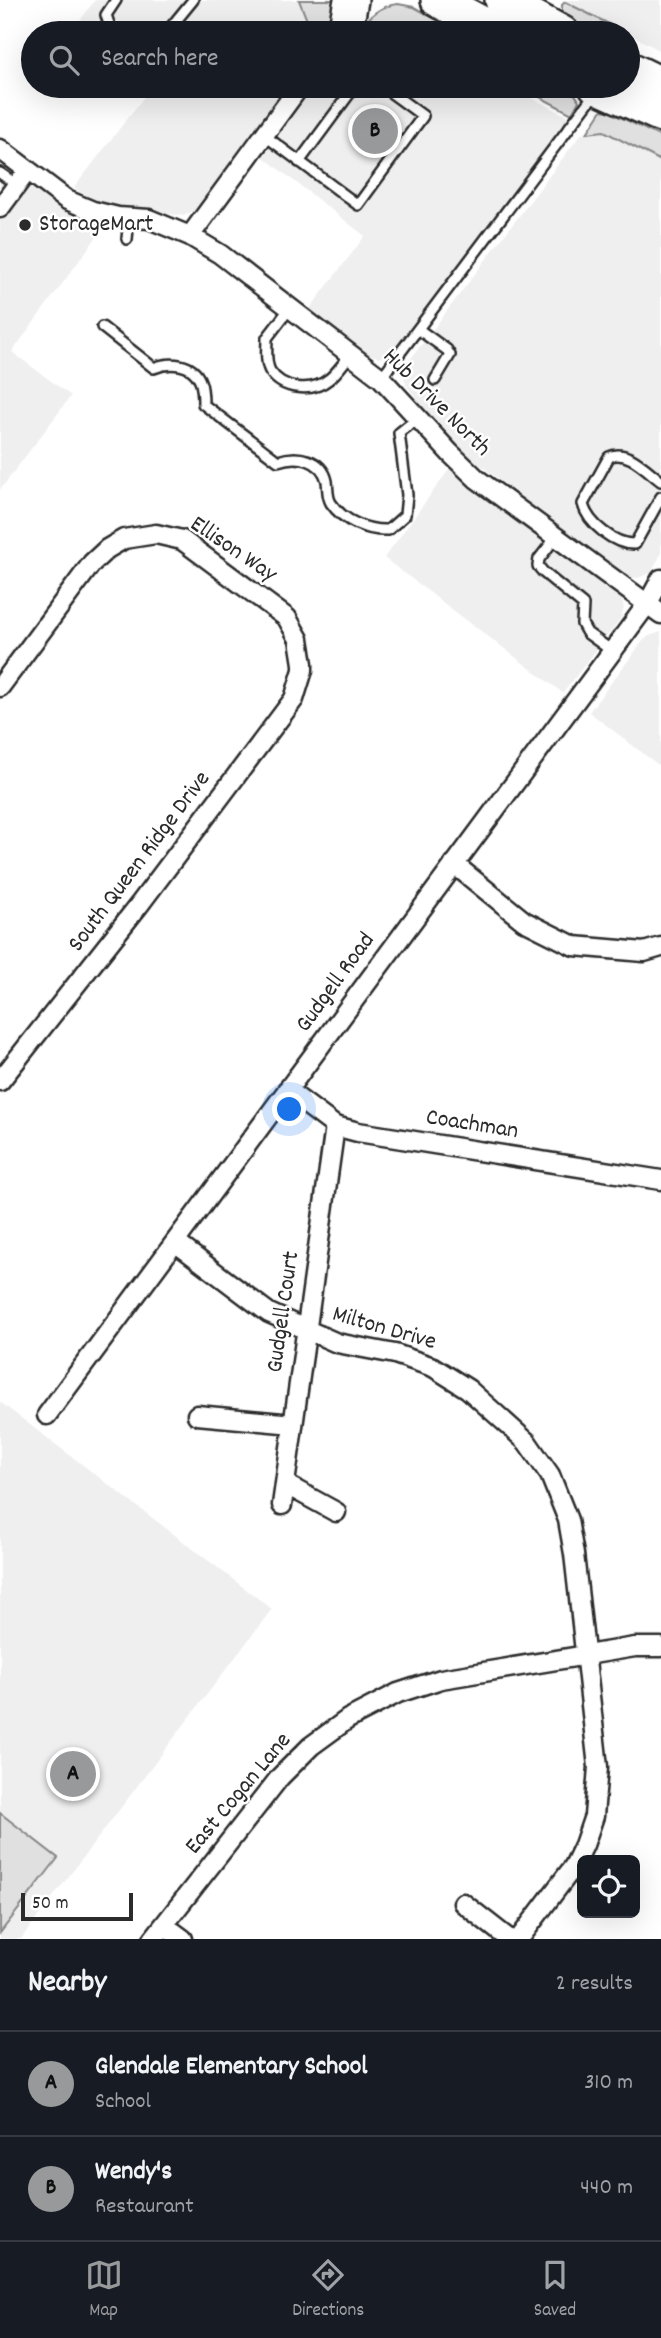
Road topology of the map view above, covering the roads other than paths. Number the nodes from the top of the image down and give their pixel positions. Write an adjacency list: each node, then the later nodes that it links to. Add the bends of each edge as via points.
1 (116, 0): 5 (lane, via 106,15)
2 (192, 0): 6 (lane)
3 (438, 0): 4 (highway)
4 (505, 9): 7 (highway)
5 (108, 21)
6 (175, 21)
7 (534, 21)
8 (291, 98): 14 (street)
9 (343, 98): 16 (lane)
10 (398, 98): 16 (lane, via 423,116 358,205)
11 (590, 98): 26 (lane)
12 (622, 98): 13 (highway)
13 (661, 116)
14 (264, 135): 16 (lane); 22 (street)
15 (0, 149): 17 (street, Hub Drive North)
16 (299, 162)
17 (28, 170): 19 (street); 21 (street, Hub Drive North, via 67,200)
18 (0, 173): 19 (lane)
19 (17, 185): 20 (street)
20 (0, 208)
21 (129, 218): 22 (street, Hub Drive North, via 149,219); 23 (lane)
22 (190, 236): 24 (street, Hub Drive North)
23 (128, 239)
24 (290, 307): 27 (street, Hub Drive North); 27 (lane, via 267,338 271,372 287,386 317,386 329,380)
25 (102, 327): 30 (lane, via 155,368 170,364 192,370 200,379 203,404 278,461 315,463 327,480 331,503 368,530 388,530 405,515 399,433)
26 (418, 329): 28 (lane); 29 (lane, via 450,355)
27 (351, 354): 28 (street, Hub Drive North)
28 (381, 378): 30 (street, Hub Drive North)
29 (435, 380)
30 (418, 418): 33 (street, Hub Drive North, via 477,479)
31 (661, 481): 32 (lane, via 626,455 616,454 609,457 583,504 595,524 626,545 635,544)
32 (661, 497)
33 (556, 537): 35 (street, Hub Drive North); 36 (lane, via 538,566 583,605 582,624 587,633)
34 (661, 579): 35 (street, Gudgell Road)
35 (654, 609): 36 (street, Gudgell Road)
36 (612, 652): 39 (street, Gudgell Road)
37 (303, 664): 38 (street, Ellison Way, via 299,639 287,618 182,540 156,534 124,539 99,556); 41 (street, South Queen Ridge Drive, via 294,699)
38 (0, 687)
39 (454, 864): 40 (street, via 524,921 574,946 644,952); 42 (street, Gudgell Road)
40 (661, 947)
41 (0, 1081)
42 (287, 1090): 43 (street, Coachman); 45 (street, Gudgell Road)
43 (335, 1126): 44 (street, Coachman); 46 (street, Gudgell Court)
44 (661, 1180)
45 (175, 1242): 46 (street, Milton Drive, via 269,1313); 47 (street, Gudgell Road)
46 (306, 1331): 49 (street, Gudgell Court); 54 (street, Milton Drive, via 433,1367 468,1389 527,1442 550,1475 568,1520)
47 (47, 1415)
48 (197, 1415): 49 (street)
49 (293, 1424): 50 (street, Gudgell Court)
50 (285, 1484): 51 (street, Gudgell Court); 52 (street)
51 (282, 1505)
52 (335, 1512)
53 (661, 1647): 54 (street, East Cogan Lane)
54 (585, 1654): 56 (street, East Cogan Lane, via 441,1679 398,1693 348,1719 279,1777); 59 (street, Milton Drive, via 598,1767 594,1816 573,1866)
55 (463, 1903): 58 (street)
56 (159, 1932): 57 (street)
57 (183, 1939)
58 (509, 1939)
59 (519, 1939)

